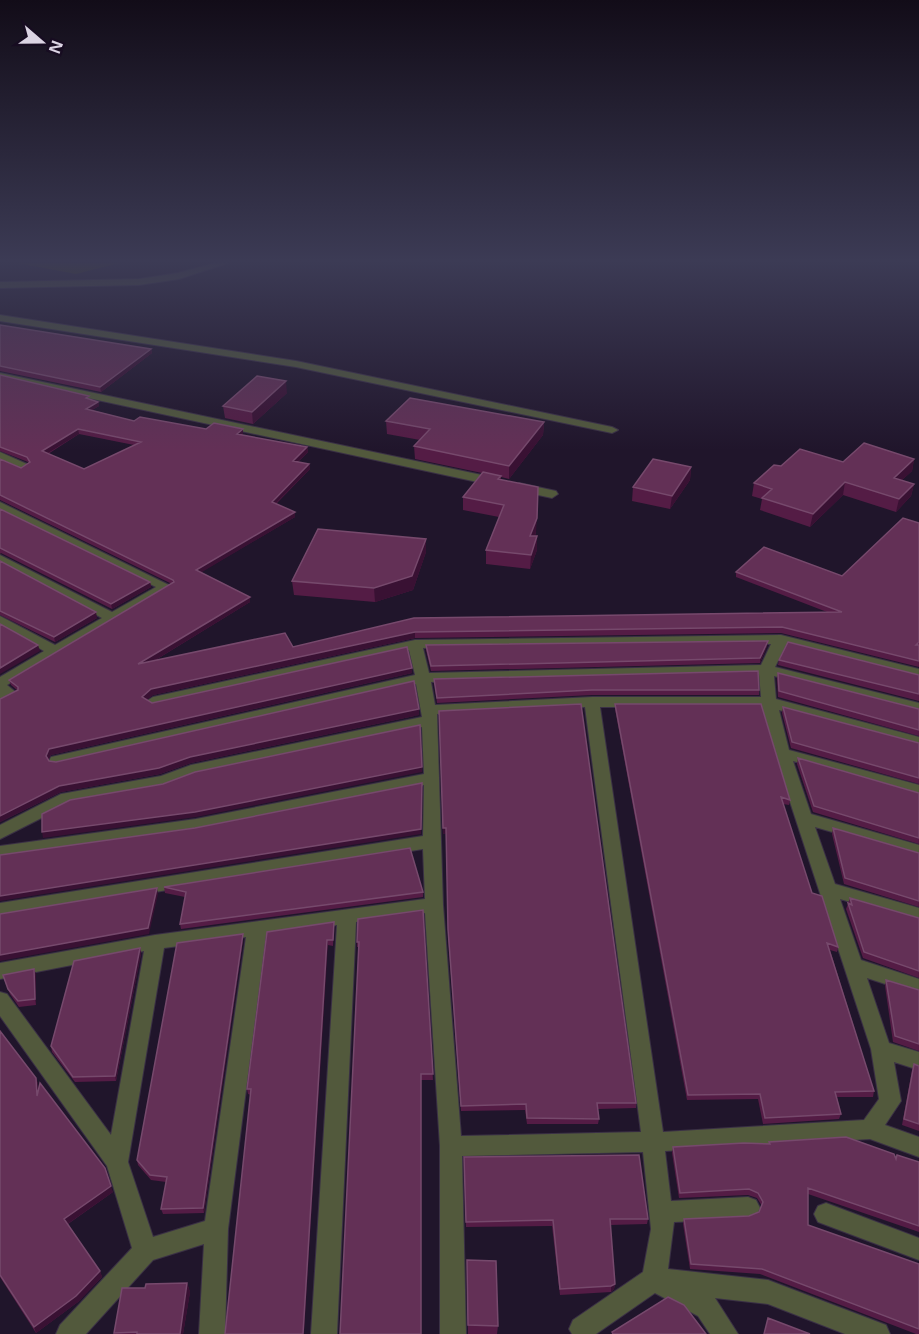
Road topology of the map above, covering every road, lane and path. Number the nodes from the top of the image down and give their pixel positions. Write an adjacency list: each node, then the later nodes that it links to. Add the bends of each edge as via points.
1 (47, 325): 3 (lane, via 296,364)
2 (0, 376): 6 (lane)
3 (612, 430)
4 (0, 456): 5 (lane)
5 (22, 467)
6 (552, 494)
7 (0, 506): 9 (lane, via 166,587)
8 (0, 559): 9 (lane)
9 (113, 618): 13 (lane)
10 (0, 620): 13 (lane)
11 (781, 639): 12 (lane); 14 (lane); 15 (lane)
12 (415, 644): 16 (lane); 20 (lane)
13 (55, 651): 17 (lane)
14 (766, 669): 16 (lane); 22 (lane); 23 (lane)
15 (919, 674)
16 (423, 678): 24 (lane); 27 (lane)
17 (0, 683)
18 (0, 688): 19 (lane, via 10,694)
19 (0, 699)
20 (153, 702)
21 (592, 702): 22 (lane); 24 (lane); 49 (lane)
22 (769, 702): 25 (lane); 26 (lane)
23 (919, 708)
24 (429, 715): 28 (lane); 31 (lane, via 191,770 164,781 67,798)
25 (919, 742)
26 (782, 753): 29 (lane); 30 (lane)
27 (57, 761)
28 (432, 778): 32 (lane); 34 (lane, via 196,825)
29 (919, 791)
30 (805, 818): 33 (lane); 35 (lane)
31 (0, 833)
32 (432, 842): 36 (lane); 37 (lane)
33 (919, 851)
34 (0, 852)
35 (827, 888): 38 (lane); 42 (lane)
36 (434, 904): 39 (lane); 50 (lane)
37 (0, 910)
38 (919, 915)
39 (347, 916): 40 (lane); 63 (lane)
40 (257, 929): 41 (lane); 56 (lane)
41 (155, 942): 43 (lane); 52 (lane)
42 (852, 965): 44 (lane); 46 (lane)
43 (0, 972)
44 (919, 987)
45 (0, 1000): 52 (lane)
46 (881, 1049): 47 (lane); 48 (lane, via 890,1101)
47 (919, 1061)
48 (870, 1129): 49 (lane); 51 (lane)
49 (653, 1142): 50 (lane); 54 (lane)
50 (451, 1146): 64 (lane)
51 (919, 1147)
52 (117, 1162): 58 (lane)
53 (748, 1208): 54 (lane)
54 (661, 1212): 59 (lane, via 663,1229)
55 (826, 1214): 57 (lane)
56 (216, 1228): 58 (lane); 62 (lane)
57 (919, 1249)
58 (145, 1251): 61 (lane)
59 (654, 1279): 60 (lane); 65 (lane, via 707,1307); 66 (lane, via 768,1292)
60 (578, 1332)
61 (69, 1334)
62 (212, 1334)
63 (324, 1334)
64 (453, 1334)
65 (725, 1334)
66 (877, 1334)

